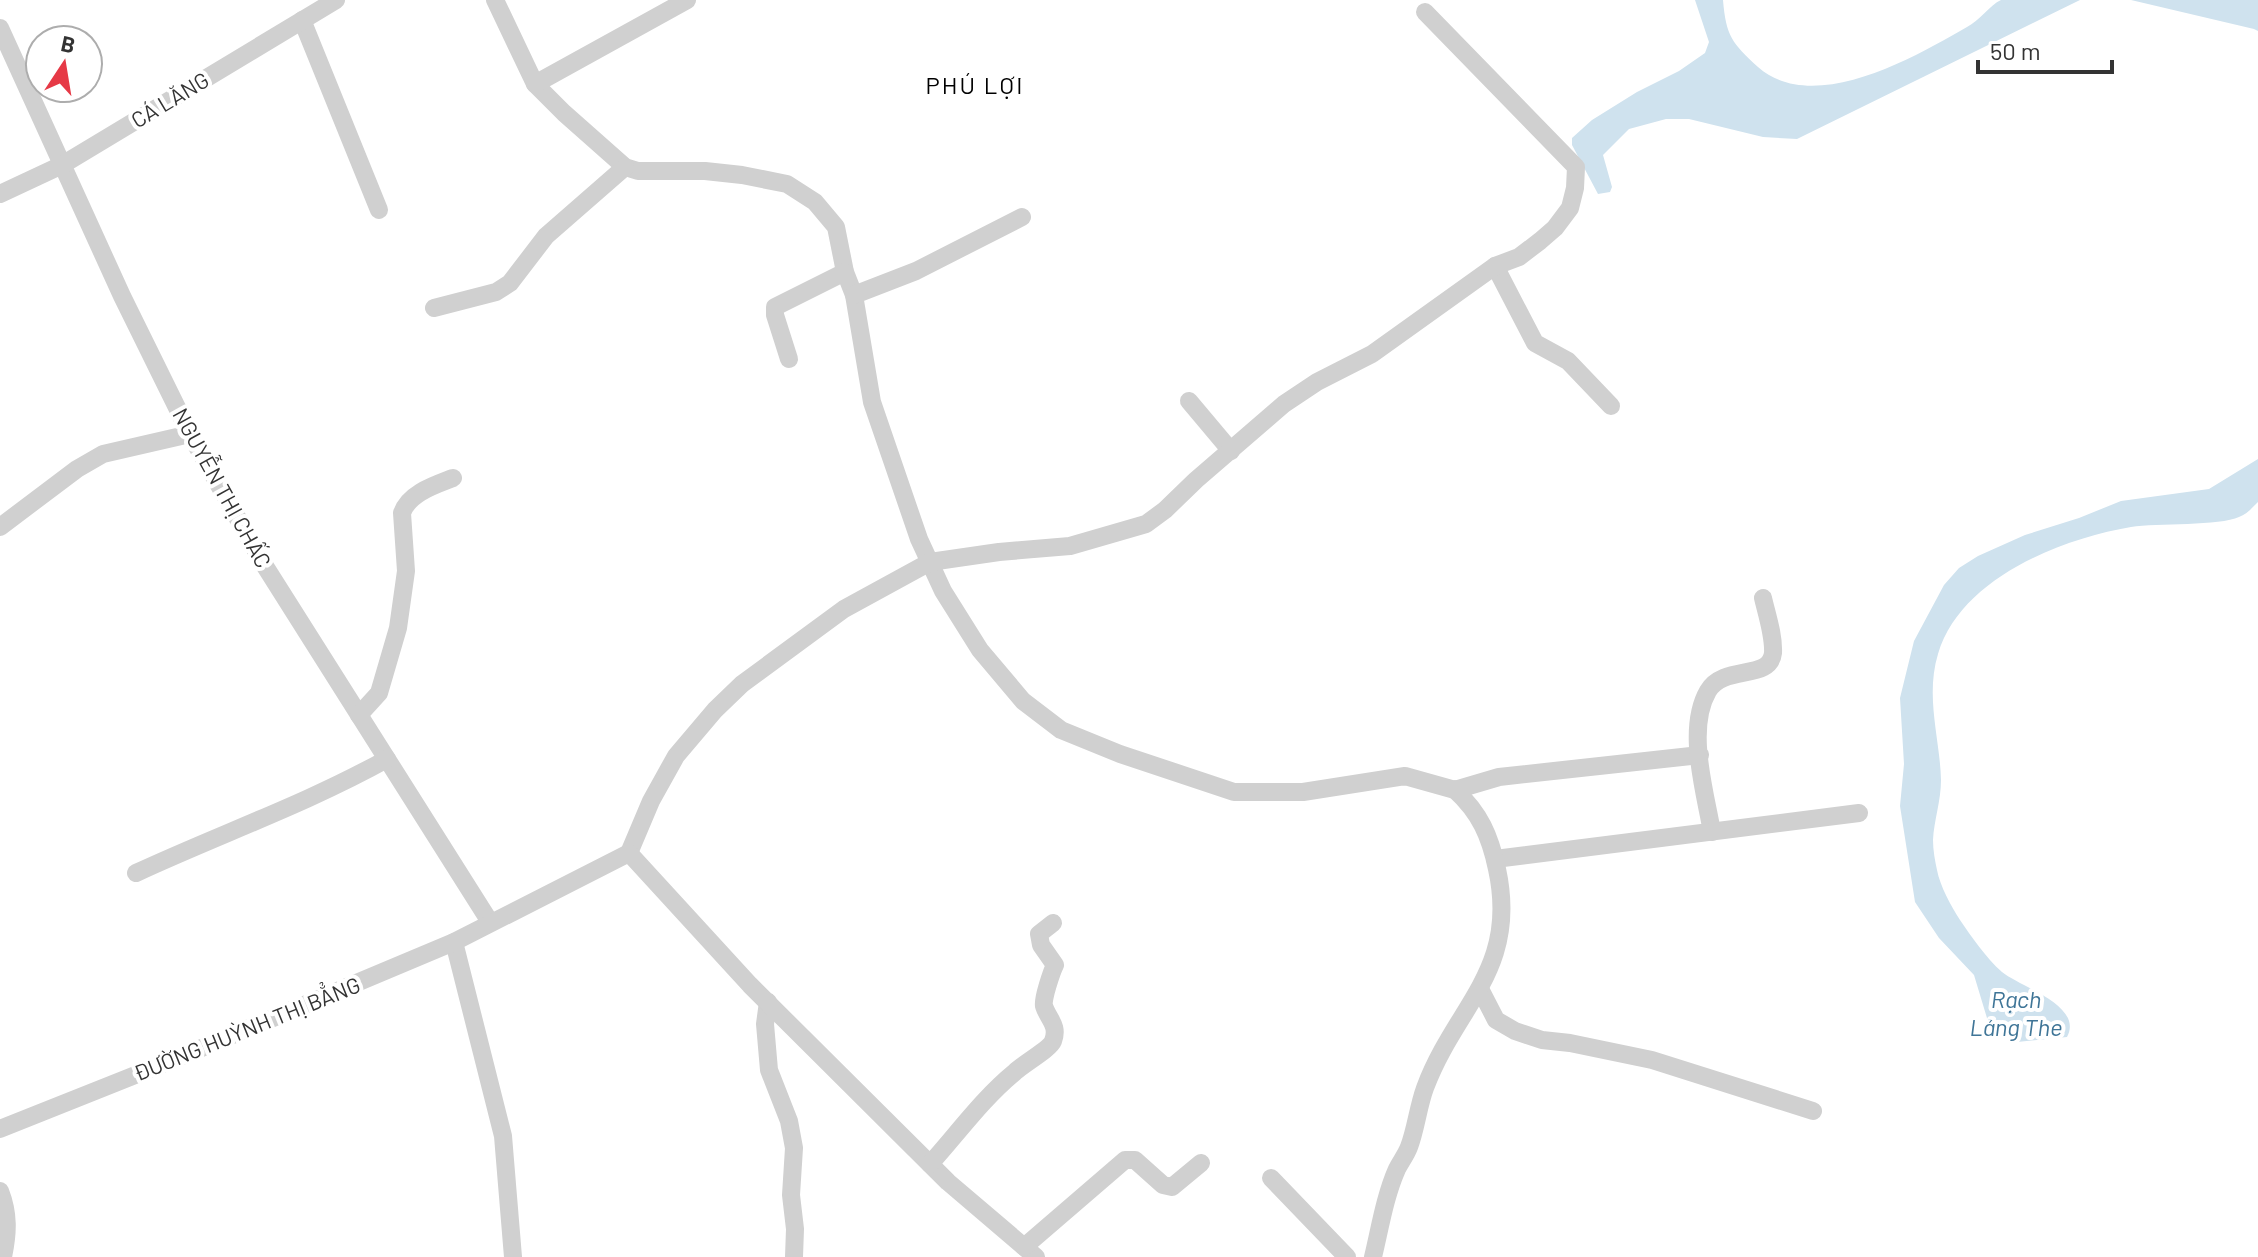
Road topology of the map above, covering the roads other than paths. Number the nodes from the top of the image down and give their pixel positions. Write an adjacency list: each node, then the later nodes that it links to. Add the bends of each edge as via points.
1 (336, 0): 5 (street, CÁ LĂNG)
2 (495, 0): 7 (street)
3 (687, 0): 7 (street)
4 (1425, 12): 13 (street, via 1576,167 1570,208 1555,228 1519,257)
5 (302, 20): 8 (street, CÁ LĂNG); 11 (street)
6 (0, 28): 8 (street, NGUYỄN THỊ CHẤC)
7 (535, 84): 9 (street)
8 (62, 165): 10 (street, CÁ LĂNG); 20 (street, NGUYỄN THỊ CHẤC)
9 (625, 167): 14 (street, via 705,171 787,184 815,202 836,227); 16 (street, via 546,236 510,283 496,292)
10 (0, 194)
11 (379, 210)
12 (1022, 217): 15 (street, via 916,271)
13 (1495, 266): 19 (street, via 1535,343 1568,361); 21 (street, via 1372,354 1284,404)
14 (845, 272): 15 (street); 17 (street, via 775,307)
15 (854, 295): 24 (street, via 872,402)
16 (434, 308)
17 (789, 359)
18 (1189, 401): 21 (street)
19 (1611, 406)
20 (190, 434): 23 (street, via 103,454); 26 (street, NGUYỄN THỊ CHẤC)
21 (1231, 451): 24 (street, via 1146,524 1070,546)
22 (453, 478): 26 (street, via 405,505 406,571 398,628 379,693)
23 (0, 527)
24 (930, 562): 29 (street, via 980,650 1023,701 1061,730 1234,792 1303,792 1405,776); 32 (street, via 844,609 715,710 676,756)
25 (1763, 598): 27 (street, via 1771,660 1750,673 1719,678 1709,689 1698,727)
26 (359, 715): 28 (street, NGUYỄN THỊ CHẤC)
27 (1700, 755): 29 (street, via 1499,777); 31 (street)
28 (387, 759): 34 (street, via 334,788); 35 (street, NGUYỄN THỊ CHẤC)
29 (1455, 790): 33 (street, via 1474,807)
30 (1859, 813): 31 (street)
31 (1712, 832): 33 (street)
32 (629, 853): 35 (street, ĐƯỜNG HUỲNH THỊ BẲNG); 39 (street)
33 (1495, 859): 38 (street, via 1502,915 1496,956)
34 (136, 873)
35 (490, 922): 37 (street, ĐƯỜNG HUỲNH THỊ BẲNG)
36 (1053, 923): 43 (street, via 1039,934 1055,965 1044,999 1054,1022 1053,1041 998,1086)
37 (454, 942): 41 (street, ĐƯỜNG HUỲNH THỊ BẲNG); 48 (street, via 503,1136)
38 (1480, 989): 40 (street, via 1496,1020 1515,1031 1652,1060); 51 (street, via 1426,1087 1383,1211)
39 (768, 1002): 43 (street); 49 (street, via 769,1070 794,1148)
40 (1813, 1111)
41 (0, 1129)
42 (1201, 1163): 46 (street, via 1172,1187 1135,1160 1125,1160)
43 (930, 1164): 46 (street)
44 (1271, 1178): 50 (street)
45 (0, 1191): 47 (street, via 7,1208)
46 (1030, 1252)
47 (3, 1257)
48 (513, 1257)
49 (794, 1257)
50 (1347, 1257)
51 (1373, 1257)

